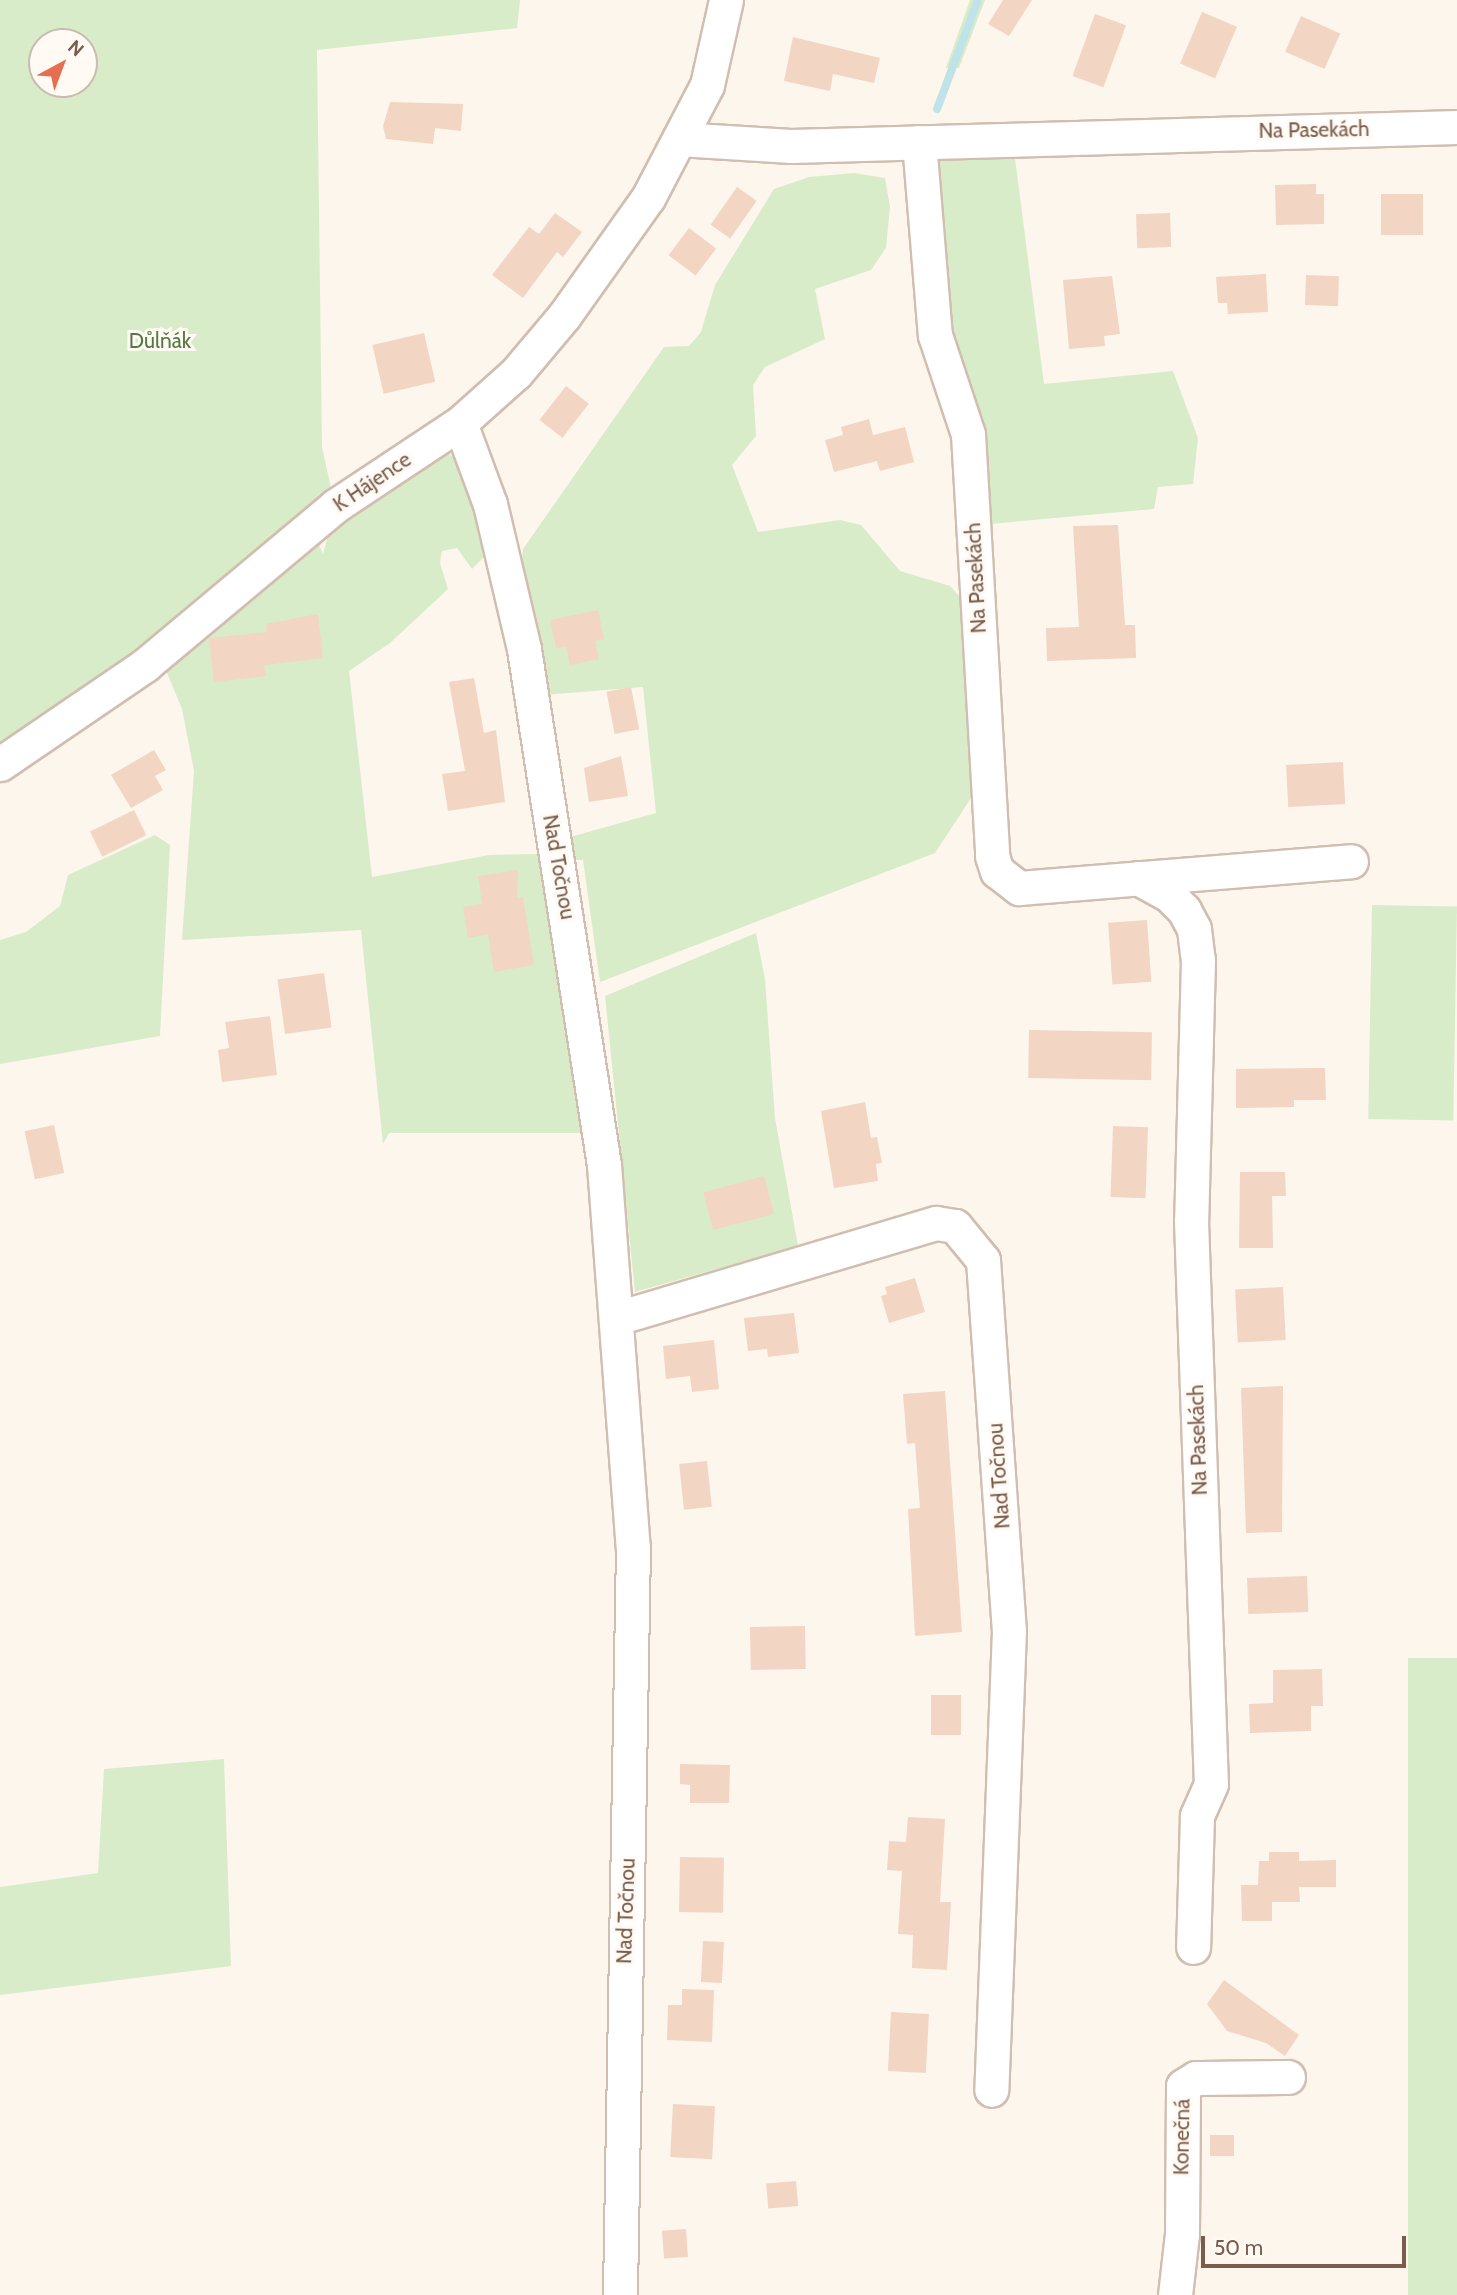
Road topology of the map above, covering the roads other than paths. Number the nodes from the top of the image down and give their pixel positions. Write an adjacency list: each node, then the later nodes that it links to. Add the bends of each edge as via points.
1 (726, 0): 3 (street, via 706,85)
2 (1457, 127): 4 (street, Na Pasekách)
3 (679, 139): 4 (street, Na Pasekách, via 791,146); 5 (street, K Hájence, via 648,198 564,316 516,373)
4 (919, 142): 9 (street, Na Pasekách, via 935,335 968,434 992,856 997,871 1019,888)
5 (460, 424): 6 (street, K Hájence, via 335,506 145,666); 11 (street, Nad Točnou, via 490,504 524,649 582,1000 604,1165)
6 (0, 764)
7 (1351, 861): 8 (street, Na Pasekách)
8 (1231, 870): 9 (street, Na Pasekách); 10 (street, Na Pasekách, via 1213,885)
9 (1138, 878): 10 (street, Na Pasekách, via 1170,896)
10 (1194, 929): 12 (street, Na Pasekách, via 1198,960 1191,1221 1211,1784 1197,1816)
11 (617, 1318): 14 (street, Nad Točnou, via 936,1223 954,1226 984,1260 1009,1630); 15 (street, Nad Točnou, via 633,1547)
12 (1193, 1947)
13 (1288, 2077): 16 (street, Konečná, via 1196,2078 1183,2085 1182,2234)
14 (990, 2090)
15 (620, 2295)
16 (1175, 2295)

